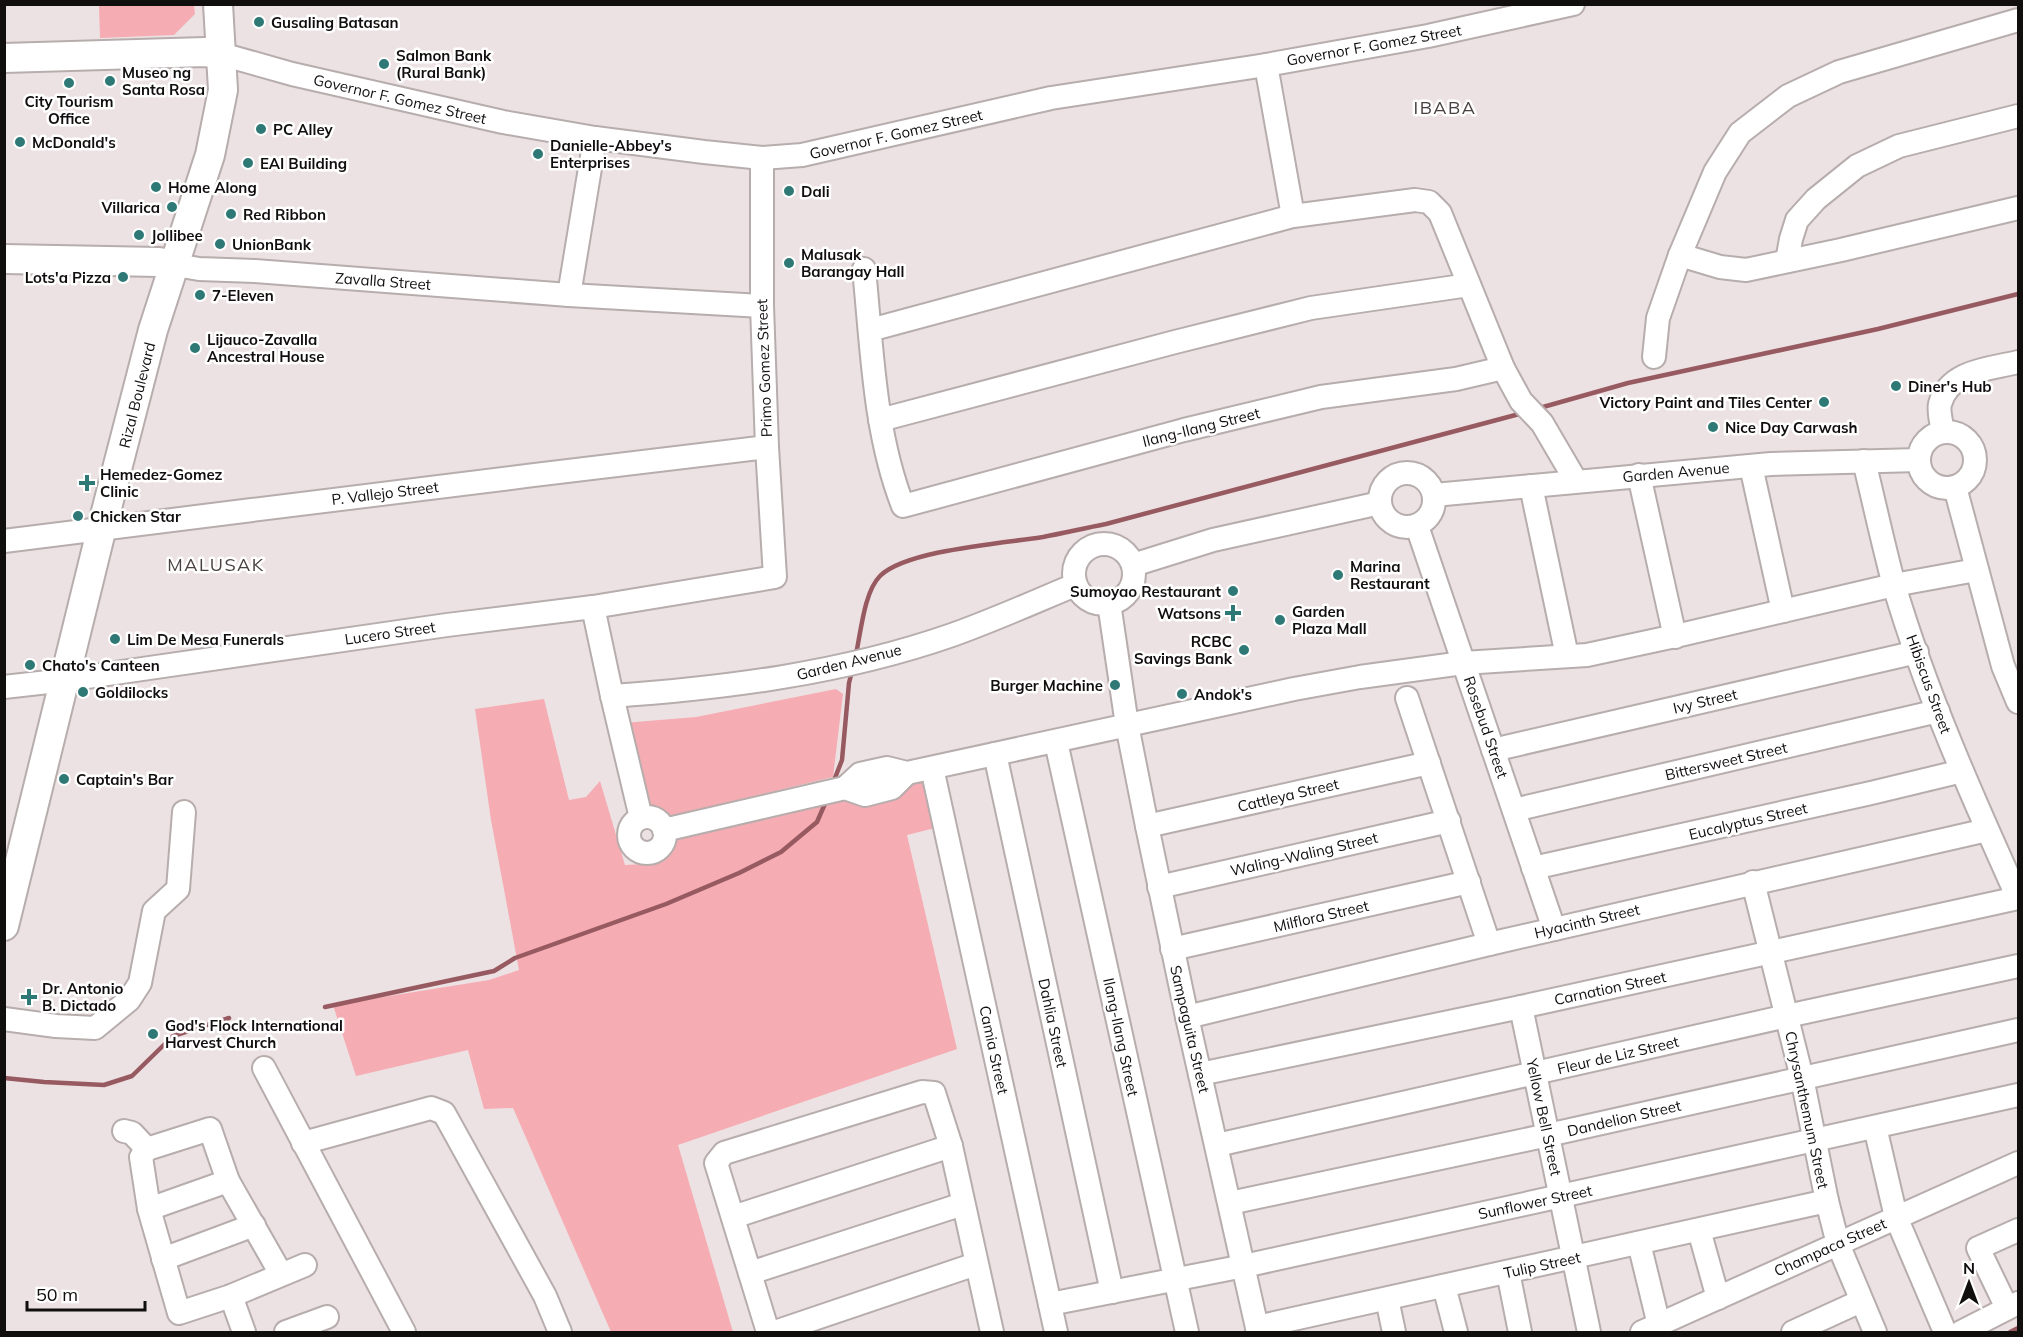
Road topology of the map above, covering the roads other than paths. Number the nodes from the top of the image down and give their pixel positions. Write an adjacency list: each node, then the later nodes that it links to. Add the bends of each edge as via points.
1 (218, 4): 4 (main road, Rizal Boulevard)
2 (1573, 4): 6 (street, Governor F. Gomez Street, via 1428,36)
3 (2019, 20): 12 (street, via 1839,72 1788,96 1740,134 1715,172)
4 (221, 54): 5 (main road); 8 (street, Governor F. Gomez Street, via 492,119); 15 (main road, Rizal Boulevard, via 223,90 210,155)
5 (4, 58)
6 (1266, 64): 9 (street, Governor F. Gomez Street, via 1051,98 802,155); 11 (street)
7 (2019, 116): 14 (street, via 1899,146 1857,166 1797,220)
8 (595, 138): 9 (street, Governor F. Gomez Street); 18 (street)
9 (762, 159): 19 (street, Primo Gomez Street)
10 (2019, 208): 14 (street)
11 (1293, 216): 17 (street, via 1415,200 1429,202 1440,213); 20 (street)
12 (1680, 255): 14 (street, via 1746,270); 21 (street, via 1658,318)
13 (4, 259): 15 (main road, Zavalla Street)
14 (1787, 261)
15 (176, 265): 18 (street, Zavalla Street); 37 (main road, Rizal Boulevard, via 153,330)
16 (864, 269): 20 (street)
17 (1469, 285): 23 (street); 24 (street, via 1311,308)
18 (569, 295): 19 (street, Zavalla Street)
19 (762, 306): 26 (street, Primo Gomez Street)
20 (870, 330): 24 (street)
21 (1654, 357)
22 (2019, 362): 25 (street, via 1965,374 1946,390 1940,406)
23 (1503, 368): 24 (street, Ilang-Ilang Street, via 1456,379 1321,397 903,506); 31 (street)
24 (880, 420)
25 (1943, 432): 27 (street, via 1925,442); 33 (street, via 1961,435 1975,459 1974,468 1963,483)
26 (766, 447): 37 (street, P. Vallejo Street); 41 (street, Primo Gomez Street)
27 (1919, 460): 28 (street, Garden Avenue); 33 (street, via 1930,482)
28 (1864, 461): 29 (street, Garden Avenue); 43 (street, Hibiscus Street)
29 (1751, 466): 30 (street, Garden Avenue); 46 (street)
30 (1639, 475): 31 (street, Garden Avenue); 47 (street)
31 (1576, 481): 32 (street, Garden Avenue)
32 (1531, 486): 34 (street, Garden Avenue); 49 (street)
33 (1954, 487): 40 (street)
34 (1434, 495): 35 (street, via 1423,478 1403,473 1385,483); 36 (street, via 1431,514)
35 (1380, 503): 36 (street, via 1384,515 1393,523); 39 (street, via 1213,540)
36 (1417, 526): 50 (street, Rosebud Street)
37 (102, 527): 38 (street, P. Vallejo Street); 51 (main road, Rizal Boulevard)
38 (4, 541)
39 (1133, 565): 42 (street, via 1118,547 1094,545 1076,561); 44 (street, via 1129,591)
40 (1976, 570): 43 (street); 55 (street, via 2003,666)
41 (775, 577): 45 (street, Lucero Street)
42 (1075, 585): 44 (street, via 1088,600); 53 (street, Garden Avenue, via 952,635 843,665 692,691)
43 (1894, 585): 46 (street); 48 (street, Hibiscus Street)
44 (1109, 603): 57 (street, Sampaguita Street)
45 (593, 607): 51 (street, Lucero Street); 53 (street)
46 (1783, 611): 47 (street)
47 (1675, 636): 49 (street)
48 (1917, 652): 56 (street, Hibiscus Street); 59 (street, Ivy Street)
49 (1567, 656): 50 (street)
50 (1463, 663): 57 (street, via 1294,689); 59 (street, Rosebud Street)
51 (66, 680): 52 (street, Lucero Street); 76 (main road, Rizal Boulevard)
52 (4, 687)
53 (612, 696): 66 (street)
54 (1407, 698): 61 (street)
55 (2019, 702)
56 (1938, 711): 63 (street, Hibiscus Street); 64 (street, Bittersweet Street)
57 (1127, 725): 58 (street); 68 (street, Sampaguita Street)
58 (1056, 742): 60 (street); 122 (street, Ilang-Ilang Street)
59 (1493, 750): 64 (street, Rosebud Street)
60 (995, 754): 62 (street); 124 (street, Dahlia Street)
61 (1429, 763): 67 (street); 68 (street, Cattleya Street)
62 (932, 768): 69 (street, via 906,773 887,768 860,774 843,788); 129 (street, Camia Street)
63 (1962, 771): 70 (street, Hibiscus Street); 71 (street, Eucalyptus Street)
64 (1514, 810): 71 (street, Rosebud Street)
65 (184, 812): 85 (street, via 178,889 154,911 140,983 129,1000 95,1028)
66 (641, 818): 69 (street, via 656,819); 69 (street, via 634,821 628,835 630,843 641,853 662,845)
67 (1449, 821): 72 (street); 74 (street, Waling-Waling Street)
68 (1146, 826): 74 (street, Sampaguita Street)
69 (664, 830)
70 (1988, 830): 73 (street, Hyacinth Street); 75 (street, Hibiscus Street)
71 (1533, 868): 77 (street, Rosebud Street)
72 (1469, 882): 78 (street); 79 (street, Milflora Street)
73 (1753, 882): 77 (street, Hyacinth Street); 80 (street, Chrysanthemum Street)
74 (1159, 887): 79 (street, Sampaguita Street)
75 (2018, 898): 80 (street, Carnation Street)
76 (4, 926)
77 (1554, 929): 78 (street, Hyacinth Street)
78 (1489, 944): 84 (street, Hyacinth Street)
79 (1173, 949): 84 (street, Sampaguita Street)
80 (1770, 952): 82 (street, Carnation Street); 83 (street, Chrysanthemum Street)
81 (2019, 966): 83 (street, Fleur de Liz Street)
82 (1521, 1007): 88 (street, Yellow Bell Street); 89 (street, Carnation Street)
83 (1787, 1016): 88 (street, Fleur de Liz Street); 90 (street, Chrysanthemum Street)
84 (1187, 1017): 89 (street, Sampaguita Street)
85 (4, 1019)
86 (2019, 1030): 90 (street, Dandelion Street)
87 (264, 1068): 96 (street)
88 (1535, 1073): 94 (street, Yellow Bell Street); 97 (street, Fleur de Liz Street)
89 (1200, 1074): 97 (street, Sampaguita Street)
90 (1802, 1078): 94 (street, Dandelion Street); 95 (street, Chrysanthemum Street)
91 (2019, 1095): 92 (street, Sunflower Street)
92 (1875, 1127): 95 (street, Sunflower Street); 108 (street)
93 (124, 1131): 99 (street, via 132,1133)
94 (1548, 1135): 102 (street, Yellow Bell Street); 104 (street, Dandelion Street)
95 (1815, 1140): 102 (street, Sunflower Street); 103 (street, Chrysanthemum Street)
96 (303, 1143): 137 (street); 138 (street, via 431,1108 444,1113 545,1296)
97 (1217, 1145): 104 (street, Sampaguita Street)
98 (951, 1146): 105 (street); 107 (street); 107 (street, via 934,1093 922,1092 724,1153 716,1163)
99 (147, 1149): 101 (street, via 210,1129); 106 (street, via 141,1157)
100 (2019, 1163): 108 (street, Champaca Street)
101 (228, 1181): 106 (street); 109 (street)
102 (1561, 1197): 114 (street, Yellow Bell Street); 118 (street, Sunflower Street)
103 (1827, 1201): 110 (street, Tulip Street); 113 (street, Chrysanthemum Street)
104 (1230, 1203): 118 (street, Sampaguita Street)
105 (963, 1204): 116 (street); 120 (street)
106 (149, 1209): 115 (street)
107 (733, 1217): 120 (street)
108 (1896, 1217): 113 (street, Champaca Street); 150 (street)
109 (254, 1225): 115 (street); 121 (street)
110 (1699, 1230): 112 (street, Tulip Street); 126 (street)
111 (2019, 1230): 130 (street, via 1978,1248)
112 (1639, 1243): 114 (street, Tulip Street); 133 (street)
113 (1838, 1244): 126 (street, Champaca Street); 128 (street, Chrysanthemum Street)
114 (1574, 1258): 119 (street, Tulip Street); 147 (street, Yellow Bell Street)
115 (163, 1259): 125 (street, via 179,1313)
116 (976, 1264): 140 (street); 141 (street)
117 (305, 1265): 121 (street)
118 (1244, 1266): 122 (street, Sunflower Street); 134 (street, Sampaguita Street)
119 (1508, 1272): 123 (street, Tulip Street); 146 (street)
120 (750, 1273): 139 (street)
121 (281, 1274): 125 (street)
122 (1175, 1280): 124 (street, Sunflower Street); 143 (street, Ilang-Ilang Street)
123 (1444, 1286): 127 (street, Tulip Street); 145 (street)
124 (1112, 1292): 129 (street, Sunflower Street)
125 (231, 1296): 135 (street)
126 (1718, 1298): 133 (street, Champaca Street)
127 (1387, 1299): 132 (street, Tulip Street); 144 (street)
128 (1861, 1300): 148 (street); 149 (street, Chrysanthemum Street)
129 (1050, 1304): 142 (street, Camia Street)
130 (2013, 1306): 151 (street)
131 (327, 1317): 136 (street)
132 (1328, 1322): 134 (street, Tulip Street)
133 (1651, 1328)
134 (1258, 1330)
135 (244, 1332)
136 (286, 1332)
137 (404, 1332)
138 (560, 1332)
139 (768, 1332)
140 (775, 1332)
141 (992, 1332)
142 (1056, 1332)
143 (1187, 1332)
144 (1394, 1332)
145 (1456, 1332)
146 (1520, 1332)
147 (1589, 1332)
148 (1793, 1332)
149 (1875, 1332)
150 (1945, 1332)
151 (1961, 1332)

